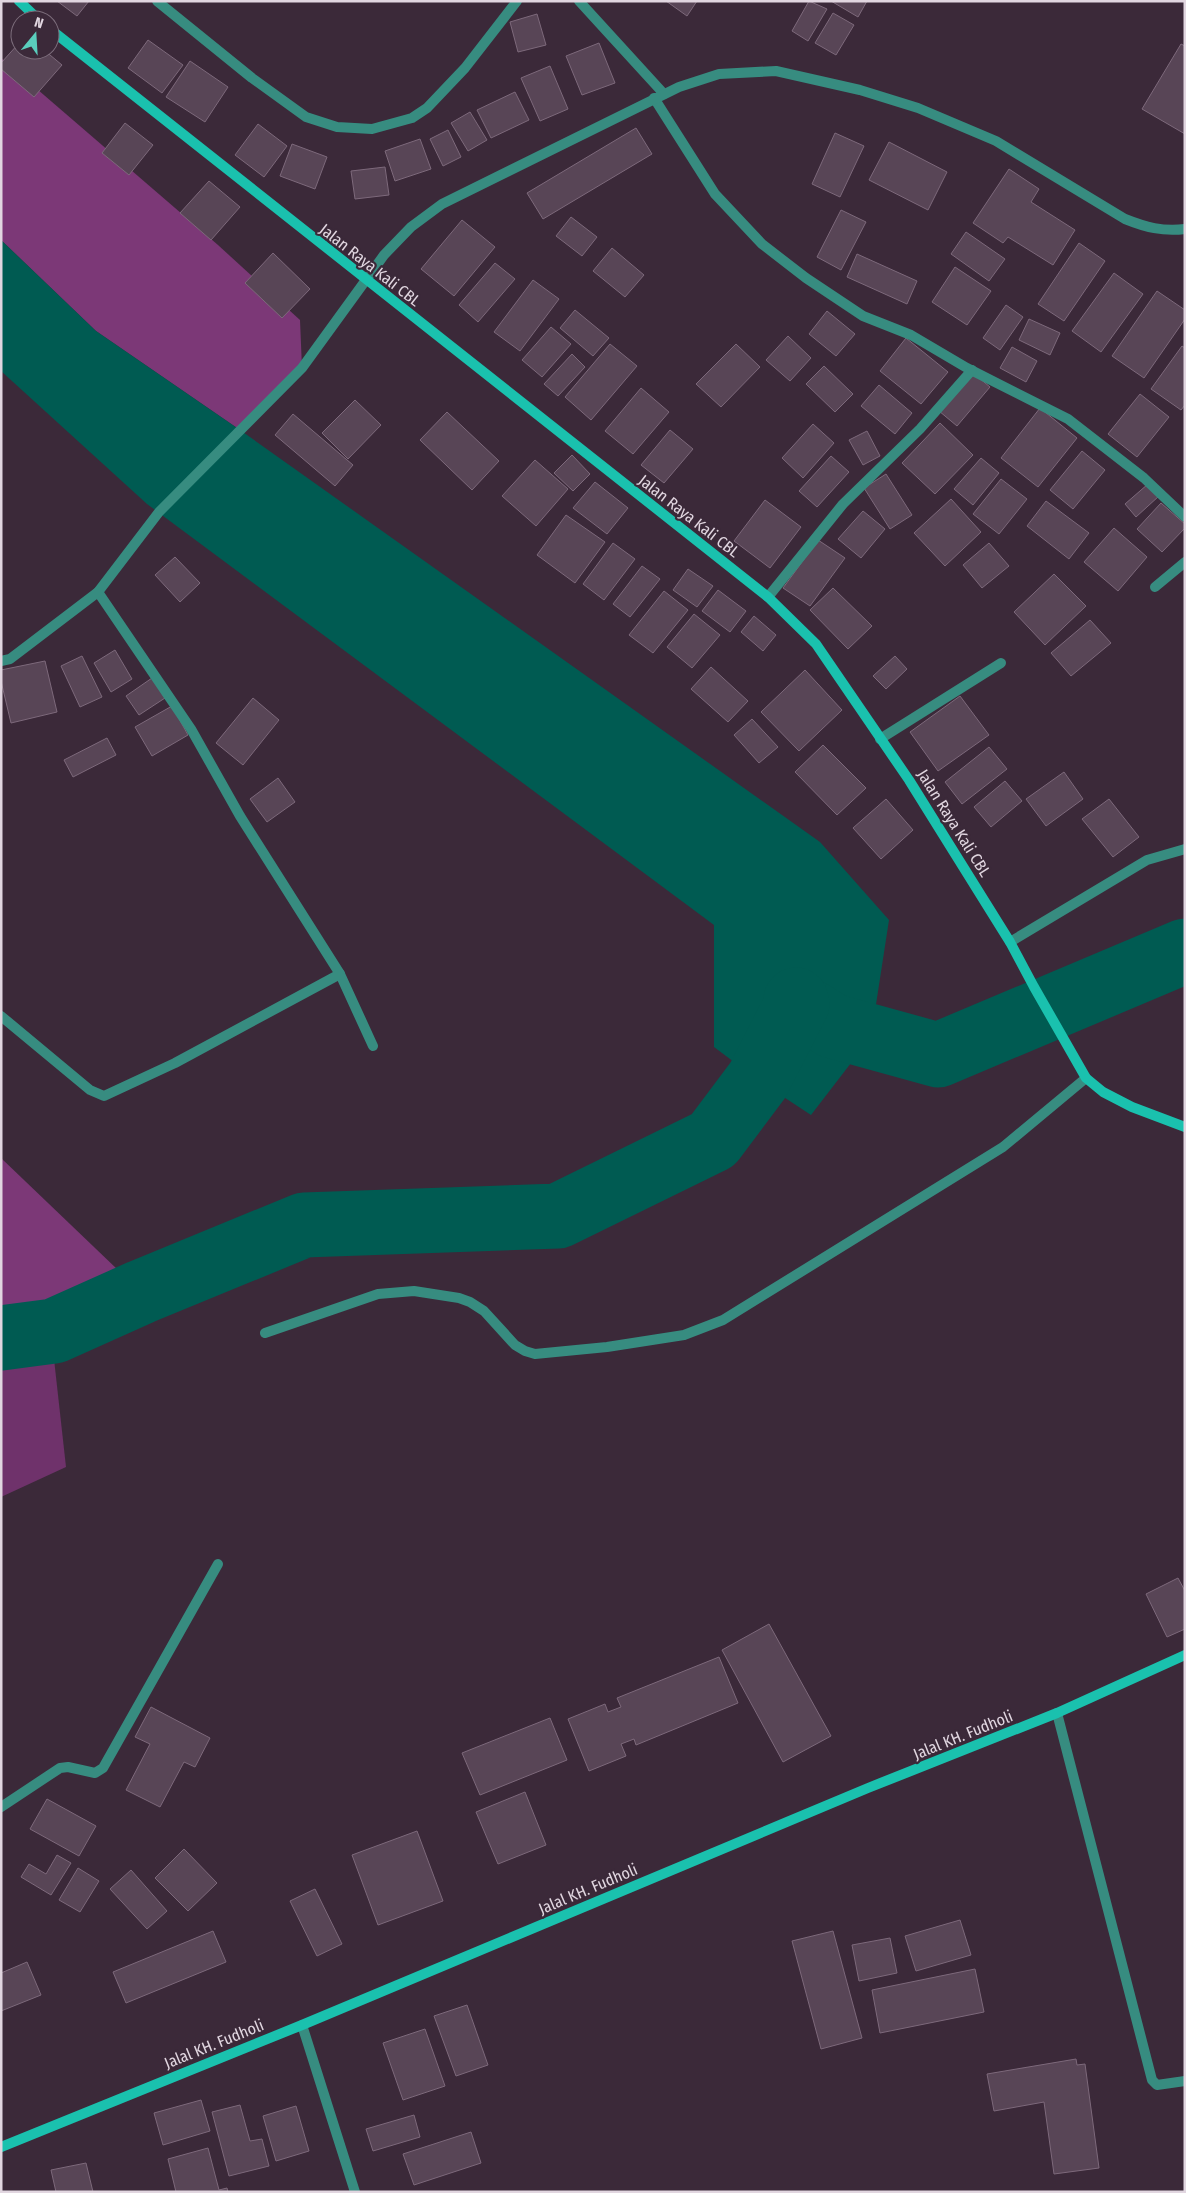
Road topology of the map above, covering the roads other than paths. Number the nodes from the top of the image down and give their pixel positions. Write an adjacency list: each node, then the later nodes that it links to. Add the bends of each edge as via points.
1 (18, 1): 5 (main road)
2 (157, 1): 3 (street, via 306,117 337,127 372,129 412,118 427,108 465,68)
3 (517, 1)
4 (579, 1): 7 (street)
5 (28, 10)
6 (60, 37): 10 (main road, Jalan Raya Kali CBL)
7 (664, 94): 8 (street); 9 (street, via 719,74 737,72 776,71 851,88 918,108 996,141 1125,219 1147,228)
8 (654, 98): 10 (street, via 442,204 411,227); 11 (street, via 715,194 762,244 864,316 910,335)
9 (1185, 230)
10 (365, 281): 15 (street, via 302,368 159,512); 16 (main road, Jalan Raya Kali CBL)
11 (972, 370): 12 (street, via 1068,419 1144,478); 16 (street, via 920,429 843,504)
12 (1185, 518)
13 (1185, 562): 14 (street)
14 (1155, 587)
15 (98, 592): 17 (street, via 10,659); 22 (street, via 191,729 240,816)
16 (768, 597): 19 (main road, Jalan Raya Kali CBL, via 816,644)
17 (1, 661)
18 (1001, 664): 19 (street)
19 (880, 739): 21 (main road, Jalan Raya Kali CBL)
20 (1185, 849): 21 (street, via 1147,860)
21 (1010, 942): 25 (main road, Jalan Raya Kali CBL)
22 (340, 974): 23 (street, via 174,1063 104,1096 90,1090); 24 (street)
23 (2, 1017)
24 (373, 1046)
25 (1086, 1078): 26 (main road, Jalan Raya Kali CBL, via 1103,1092 1132,1107); 27 (street, via 1003,1147 723,1320 684,1335 535,1354 515,1345 484,1311 470,1302 414,1291 378,1294)
26 (1185, 1127)
27 (265, 1333)
28 (218, 1564): 31 (street, via 103,1768 95,1773 60,1768)
29 (1185, 1655): 30 (main road, Jalal KH. Fudholi)
30 (1057, 1713): 32 (main road, Jalal KH. Fudholi, via 868,1788); 33 (street, via 1152,2080 1158,2085)
31 (1, 1807)
32 (302, 2025): 34 (main road, Jalal KH. Fudholi); 35 (street)
33 (1185, 2081)
34 (1, 2147)
35 (356, 2192)

